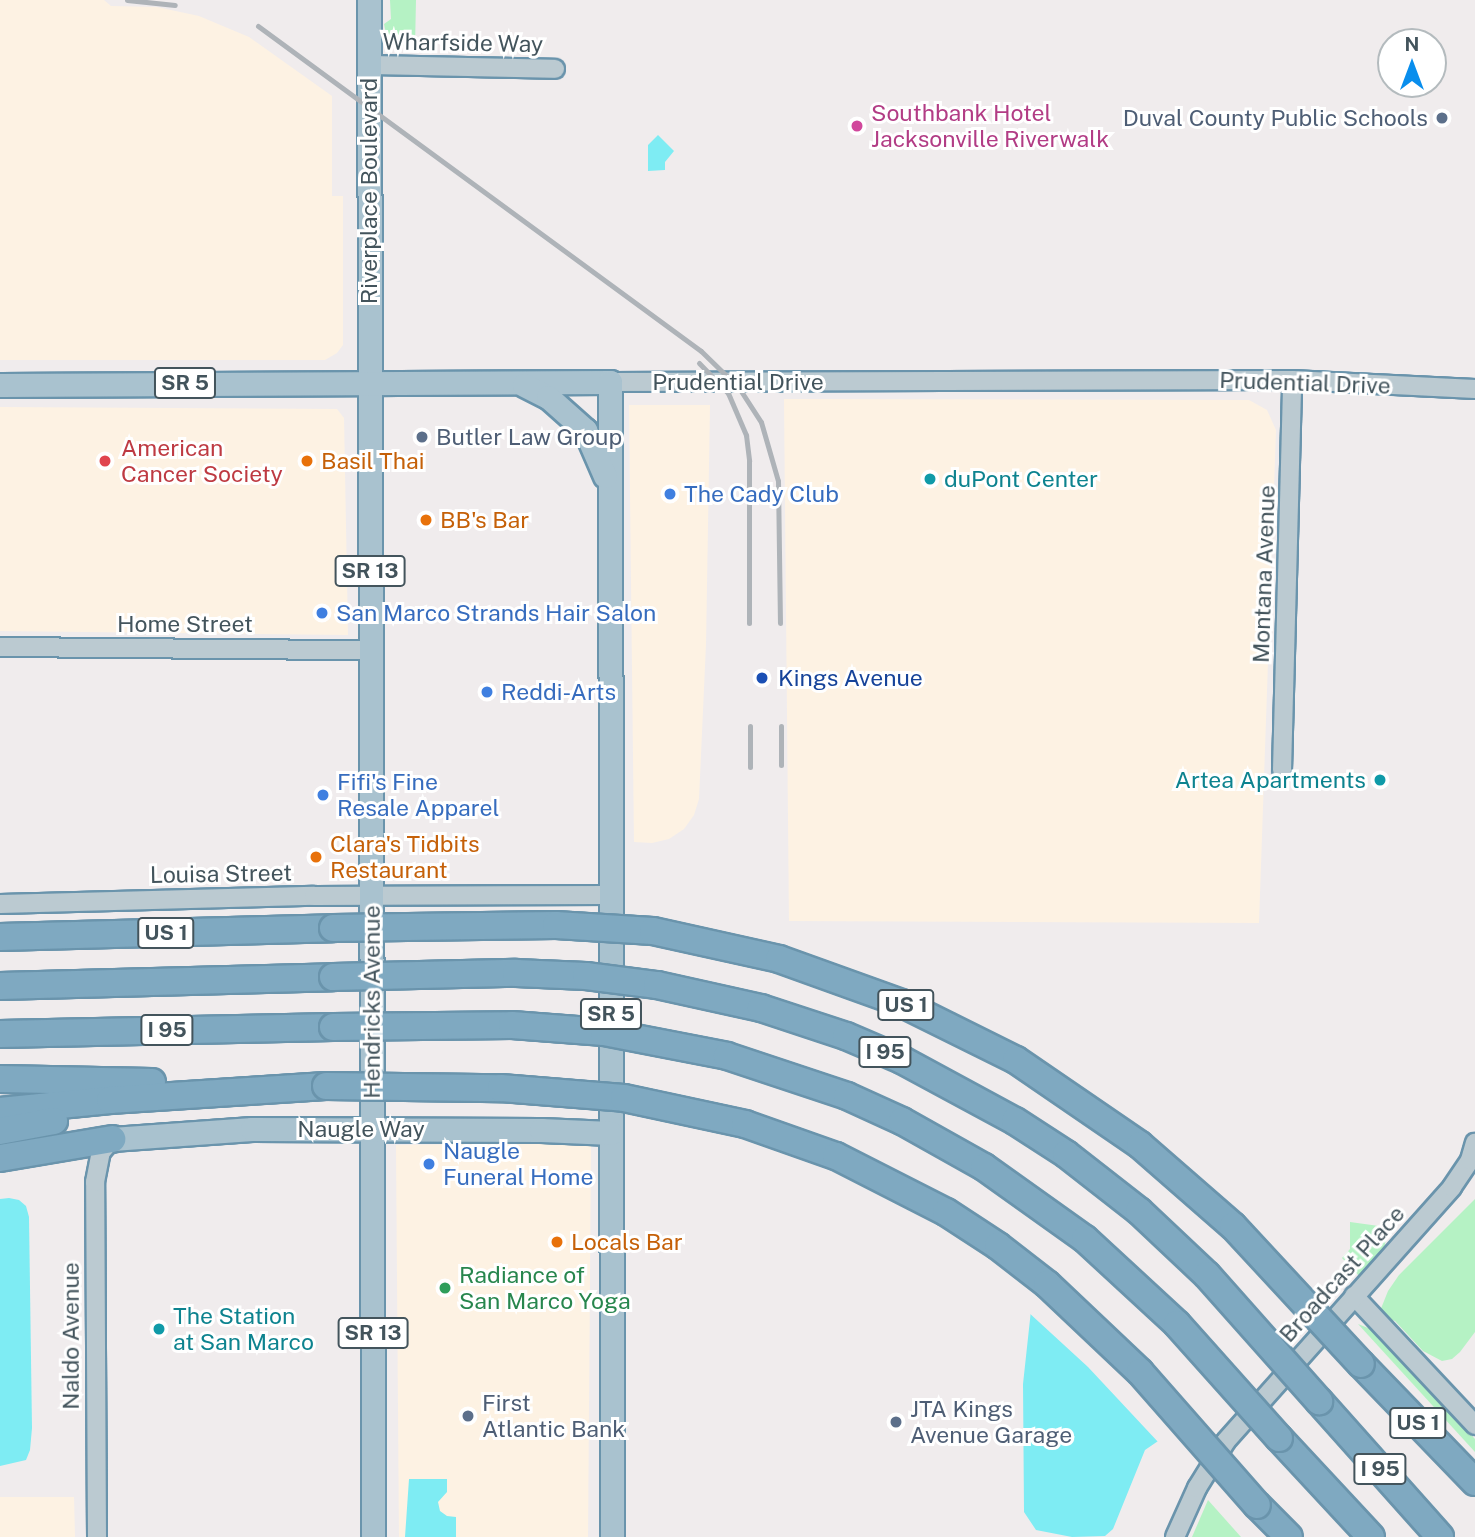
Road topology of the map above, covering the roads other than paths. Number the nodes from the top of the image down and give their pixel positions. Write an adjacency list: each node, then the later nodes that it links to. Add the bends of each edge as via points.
1 (369, 0): 2 (main road, Riverplace Boulevard)
2 (369, 65): 3 (street, Wharfside Way); 6 (main road, Riverplace Boulevard)
3 (555, 69)
4 (1292, 380): 5 (street, Prudential Drive); 9 (street, Prudential Drive); 13 (street, Montana Avenue)
5 (610, 382): 7 (main road, Prudential Drive / SR 5); 10 (main road, SR 5)
6 (370, 383): 7 (main road, Prudential Drive / SR 5); 8 (main road, Prudential Drive / SR 5); 12 (main road, Hendricks Avenue / SR 13)
7 (518, 383): 10 (main road, SR 5, via 548,397 584,430)
8 (0, 385)
9 (1475, 390)
10 (610, 490): 14 (main road, SR 5)
11 (0, 647): 12 (street, Home Street)
12 (370, 650): 15 (main road, Hendricks Avenue / SR 13)
13 (1282, 769)
14 (611, 895): 15 (street, Louisa Street); 26 (main road, SR 5)
15 (372, 897): 16 (street, Louisa Street); 24 (main road, Hendricks Avenue / SR 13)
16 (0, 904)
17 (0, 937): 32 (highway, US 1, bridge, via 556,925 653,931 779,959 891,999 1016,1060 1140,1145 1233,1226)
18 (0, 986): 39 (highway, I 95, bridge, via 516,973 623,980 750,1005 874,1048 986,1103 1116,1192 1207,1275)
19 (0, 1034): 38 (highway, I 95, bridge, via 512,1025 614,1033 727,1056 856,1100 985,1167 1078,1233 1155,1301)
20 (0, 1079): 21 (highway)
21 (326, 1086): 22 (highway); 37 (highway, bridge, via 520,1089 624,1098 745,1124 836,1156 946,1212 1047,1284 1140,1372)
22 (214, 1092): 23 (highway); 25 (highway)
23 (0, 1111)
24 (372, 1129): 26 (main road, Naugle Way); 27 (main road, Naugle Way, via 226,1130); 34 (main road, Hendricks Avenue / SR 13)
25 (0, 1131)
26 (611, 1133): 35 (main road, SR 5)
27 (112, 1139): 29 (highway); 33 (street, Naldo Avenue, via 101,1152 95,1182)
28 (1475, 1143): 30 (street, Broadcast Place, via 1470,1160 1452,1186)
29 (0, 1158)
30 (1354, 1296): 31 (street); 36 (street, Broadcast Place, via 1235,1431 1204,1475)
31 (1475, 1425)
32 (1475, 1482)
33 (97, 1537)
34 (373, 1537)
35 (612, 1537)
36 (1175, 1537)
37 (1286, 1537)
38 (1371, 1537)
39 (1440, 1537)

